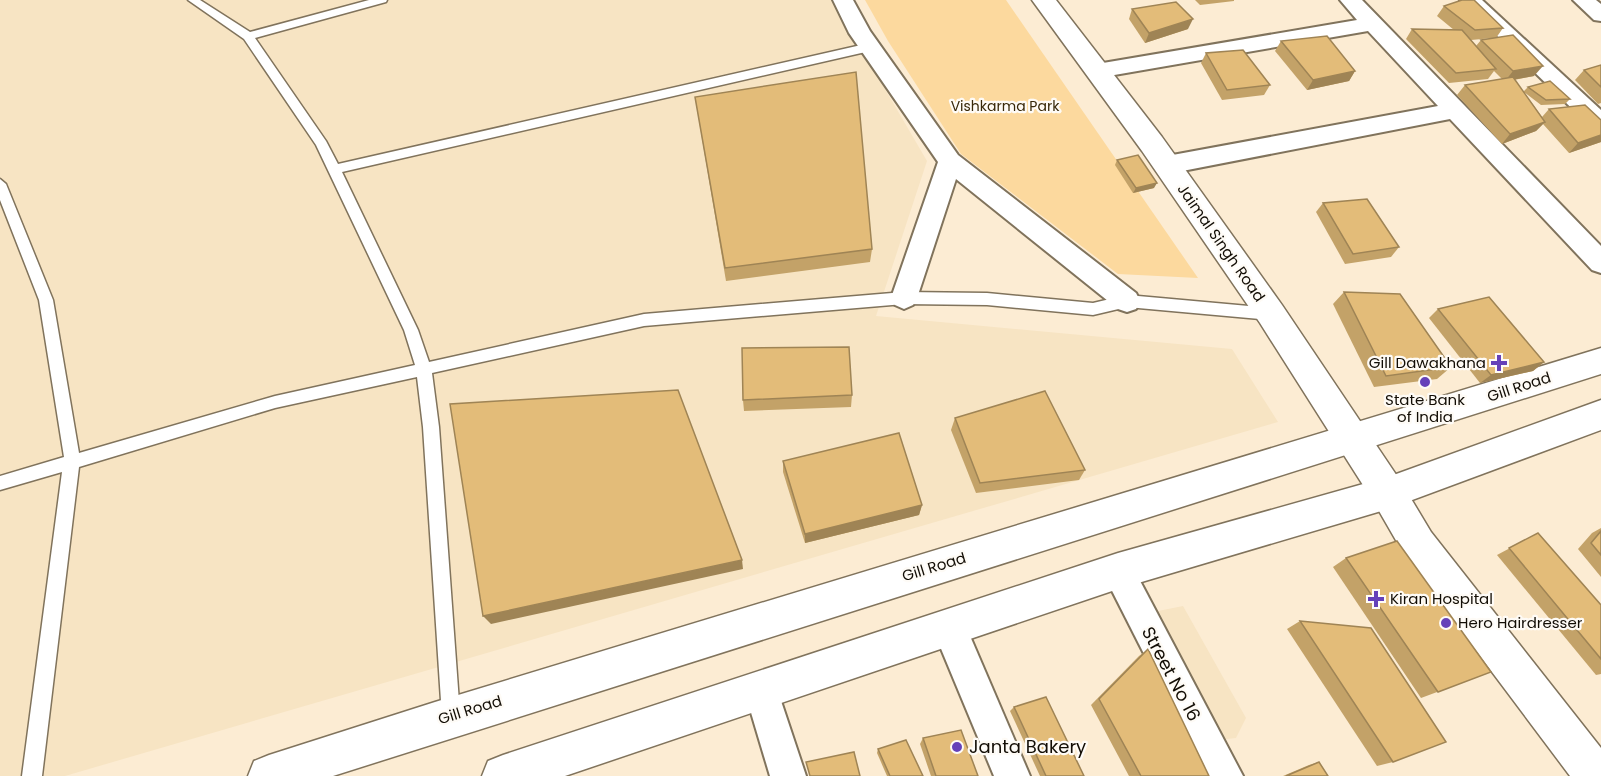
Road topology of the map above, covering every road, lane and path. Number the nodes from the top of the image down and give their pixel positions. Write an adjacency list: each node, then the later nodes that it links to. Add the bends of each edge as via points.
1 (193, 0): 10 (lane)
2 (382, 0): 10 (lane)
3 (843, 0): 11 (street)
4 (1044, 0): 12 (main road, Jaimal Singh Road)
5 (1350, 0): 9 (street)
6 (1470, 0): 14 (street)
7 (1583, 0): 8 (street)
8 (1601, 15)
9 (1373, 24): 12 (street); 13 (street)
10 (248, 36): 17 (lane)
11 (870, 47): 15 (street); 17 (lane)
12 (1097, 71): 16 (main road, Jaimal Singh Road)
13 (1456, 110): 16 (street); 19 (street)
14 (1601, 123)
15 (950, 161): 20 (street); 21 (street)
16 (1167, 165): 22 (main road, Jaimal Singh Road)
17 (336, 170): 24 (lane, via 411,330)
18 (0, 184): 27 (lane, via 45,300)
19 (1601, 263)
20 (904, 298): 21 (lane, via 987,299 1093,309); 24 (lane, via 644,320)
21 (1127, 302): 22 (lane)
22 (1271, 314): 26 (main road, Jaimal Singh Road)
23 (1601, 361): 26 (main road, Gill Road)
24 (424, 369): 27 (lane, via 275,402); 33 (lane)
25 (1601, 415): 29 (main road)
26 (1352, 440): 29 (main road, Jaimal Singh Road); 33 (main road, Gill Road)
27 (71, 462): 28 (lane); 34 (lane)
28 (0, 483)
29 (1388, 493): 30 (main road); 40 (main road, Jaimal Singh Road, via 1418,544)
30 (1118, 571): 31 (main road); 39 (street, Street No 16)
31 (949, 627): 32 (main road); 38 (street)
32 (761, 689): 36 (main road); 37 (street)
33 (451, 716): 35 (main road, Gill Road)
34 (32, 776)
35 (269, 776)
36 (503, 776)
37 (788, 776)
38 (1012, 776)
39 (1225, 776)
40 (1596, 776)

